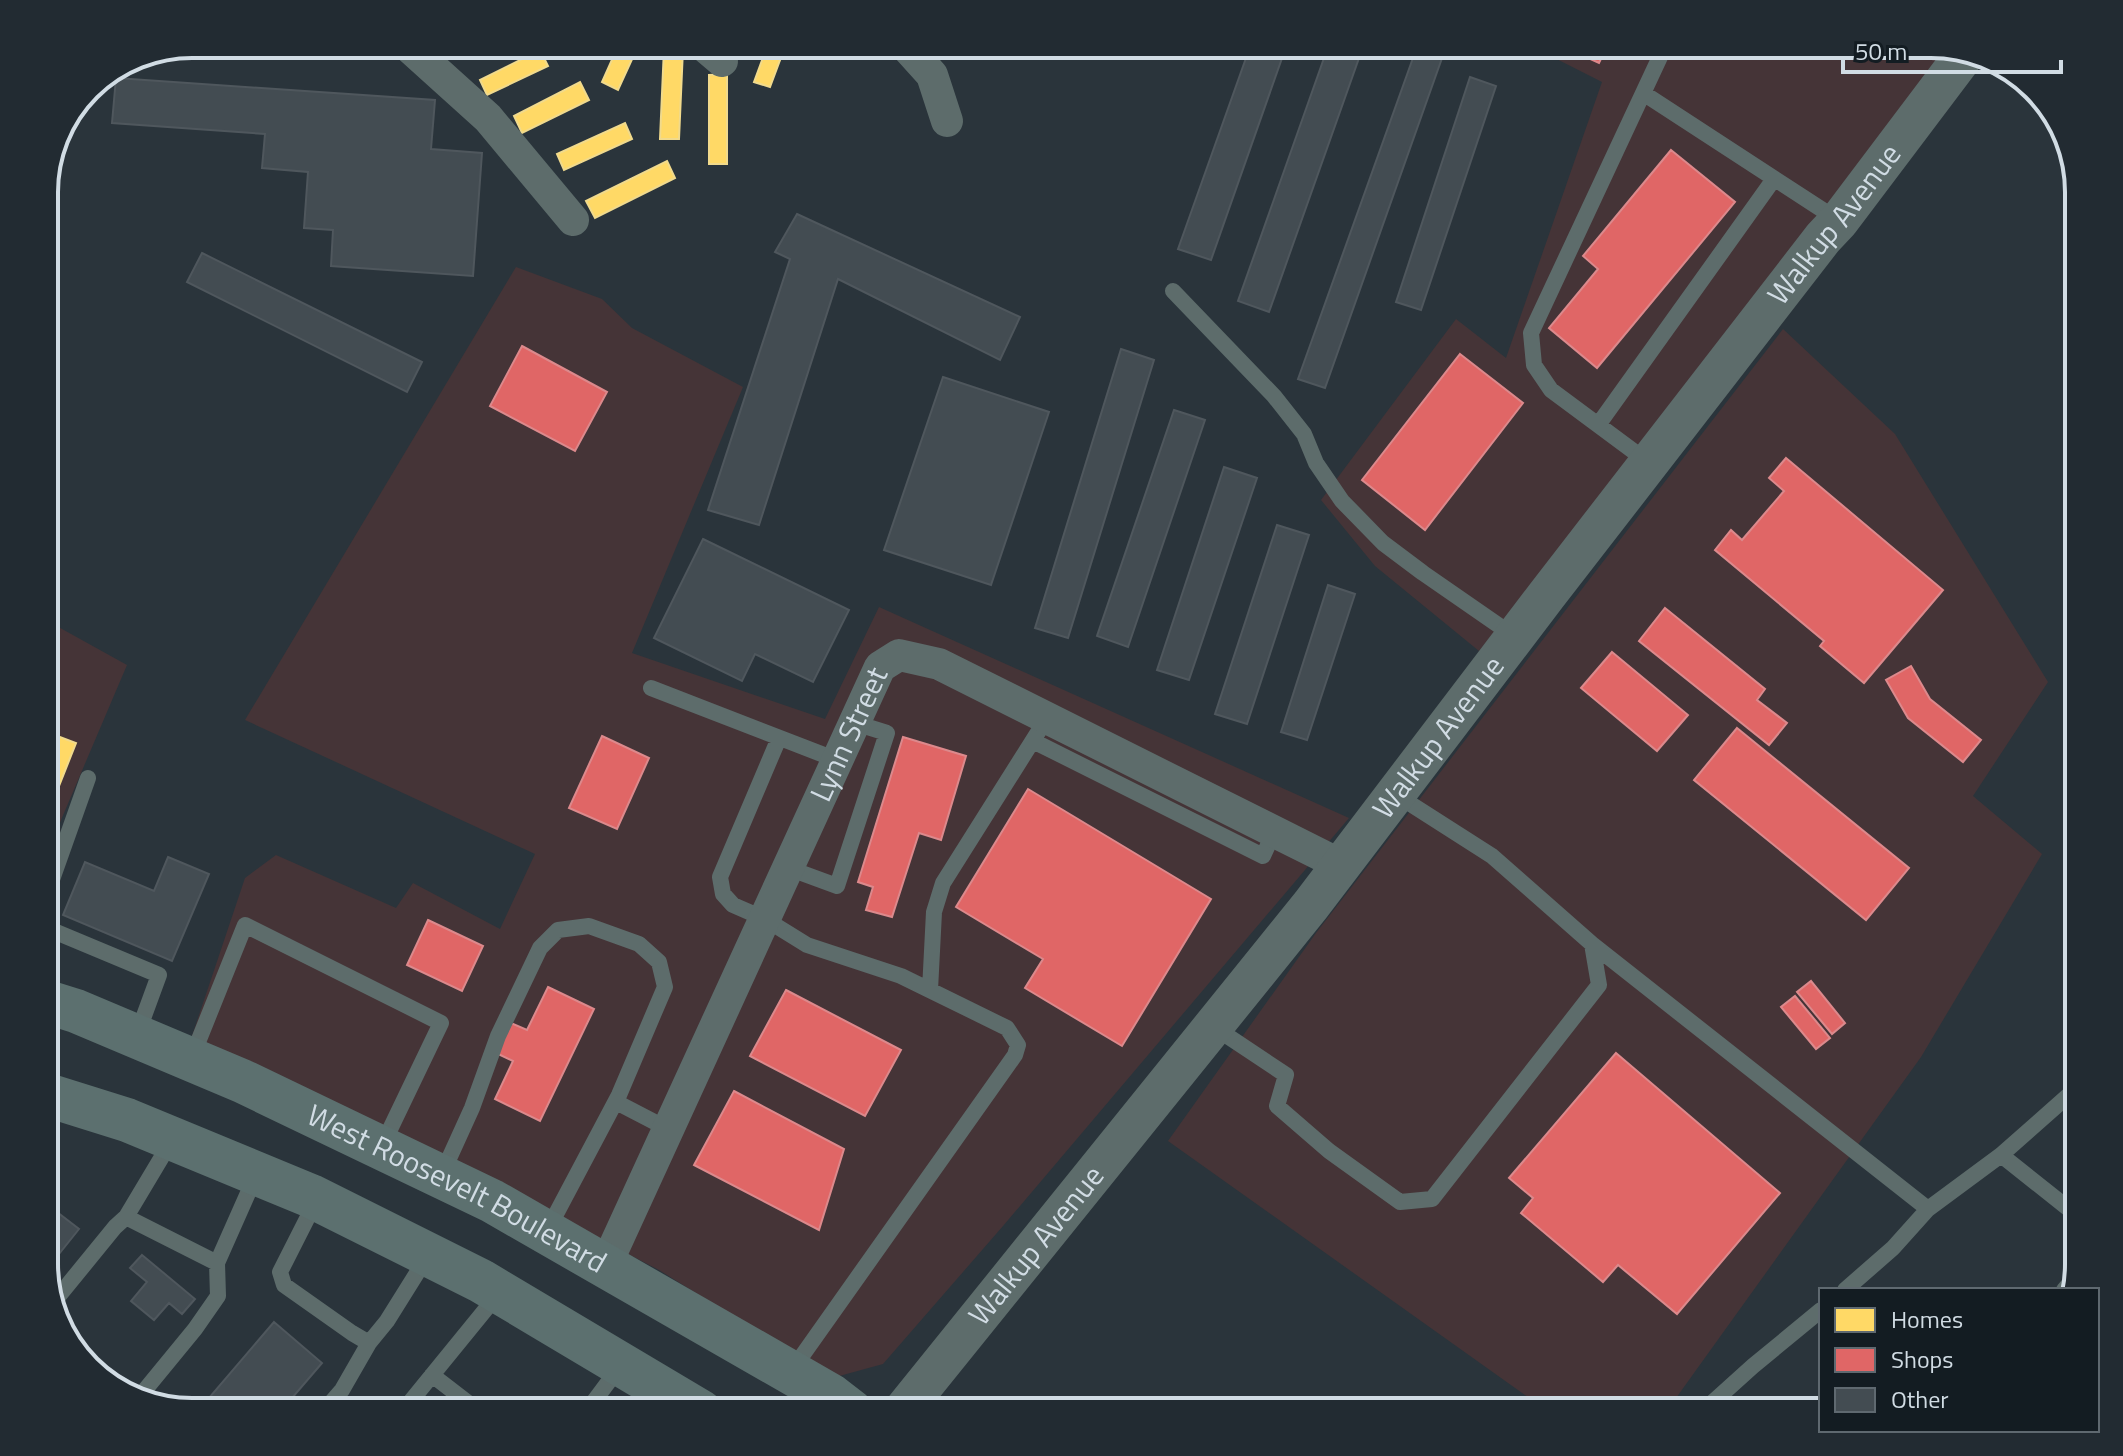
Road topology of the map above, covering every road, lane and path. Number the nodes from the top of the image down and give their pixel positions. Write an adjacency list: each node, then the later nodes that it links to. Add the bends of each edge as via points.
1 (422, 58): 8 (street, via 488,118)
2 (917, 58): 6 (street, via 932,75)
3 (1659, 58): 5 (lane)
4 (1959, 62): 9 (street, Walkup Avenue)
5 (1643, 93): 7 (lane); 11 (lane, via 1531,333 1534,365 1551,390)
6 (947, 121)
7 (1774, 179): 9 (lane); 11 (lane)
8 (573, 220)
9 (1839, 221): 12 (street, Walkup Avenue)
10 (1173, 291): 13 (lane, via 1274,396 1304,434 1342,501 1383,543)
11 (1598, 425): 12 (lane)
12 (1649, 463): 13 (street, Walkup Avenue)
13 (1515, 637): 20 (street, Walkup Avenue)
14 (651, 688): 17 (lane)
15 (855, 723): 16 (street, Lynn Street, via 880,667 899,655 939,664); 18 (street, Lynn Street); 23 (lane, via 887,733 837,886)
16 (1040, 730): 22 (street, Lynn Street); 27 (lane, via 943,883 934,912)
17 (779, 738): 18 (lane); 24 (lane, via 720,877 723,894 733,905)
18 (837, 760): 23 (street, Lynn Street)
19 (88, 778): 21 (lane)
20 (1395, 794): 22 (street, Walkup Avenue); 26 (lane, via 1492,856)
21 (58, 863)
22 (1341, 865): 29 (street, Walkup Avenue)
23 (788, 868): 24 (street, Lynn Street)
24 (765, 919): 27 (lane, via 807,945); 35 (street, Lynn Street)
25 (58, 933): 30 (lane, via 159,975)
26 (1592, 944): 29 (lane, via 1599,985 1432,1199 1400,1202 1329,1151 1277,1106 1286,1075); 43 (lane)
27 (930, 990): 55 (lane, via 1007,1028 1018,1045 1015,1055)
28 (58, 1005): 30 (highway, West Roosevelt Boulevard)
29 (1212, 1027): 64 (street, Walkup Avenue)
30 (137, 1036): 31 (highway, West Roosevelt Boulevard)
31 (191, 1059): 37 (highway, West Roosevelt Boulevard); 37 (lane, via 245,925 441,1023)
32 (2065, 1098): 38 (lane)
33 (616, 1102): 35 (lane); 40 (lane, via 665,987 659,962 639,944 589,926 558,930 540,948 498,1036); 45 (lane)
34 (58, 1108): 36 (highway, via 127,1120)
35 (668, 1129): 48 (street, Lynn Street)
36 (173, 1139): 39 (highway); 44 (lane)
37 (382, 1148): 40 (highway, West Roosevelt Boulevard)
38 (2001, 1155): 42 (lane); 43 (lane)
39 (257, 1174): 41 (highway); 47 (lane)
40 (441, 1176): 45 (highway, West Roosevelt Boulevard)
41 (317, 1199): 46 (highway); 53 (lane, via 280,1272 284,1285)
42 (2065, 1206)
43 (1928, 1209): 49 (lane)
44 (126, 1217): 47 (lane); 50 (lane)
45 (546, 1233): 48 (highway, West Roosevelt Boulevard)
46 (428, 1255): 51 (highway); 53 (lane)
47 (217, 1263): 57 (lane, via 218,1296)
48 (605, 1267): 55 (highway, West Roosevelt Boulevard)
49 (1847, 1288)
50 (62, 1292)
51 (500, 1292): 54 (highway); 56 (lane)
52 (1819, 1312): 65 (lane)
53 (369, 1343): 58 (lane)
54 (621, 1364): 61 (lane); 62 (highway)
55 (790, 1372): 63 (highway, West Roosevelt Boulevard)
56 (432, 1375): 59 (lane); 60 (lane)
57 (146, 1389)
58 (335, 1398)
59 (413, 1398)
60 (462, 1398)
61 (596, 1398)
62 (678, 1398)
63 (834, 1398)
64 (913, 1398)
65 (1718, 1398)

